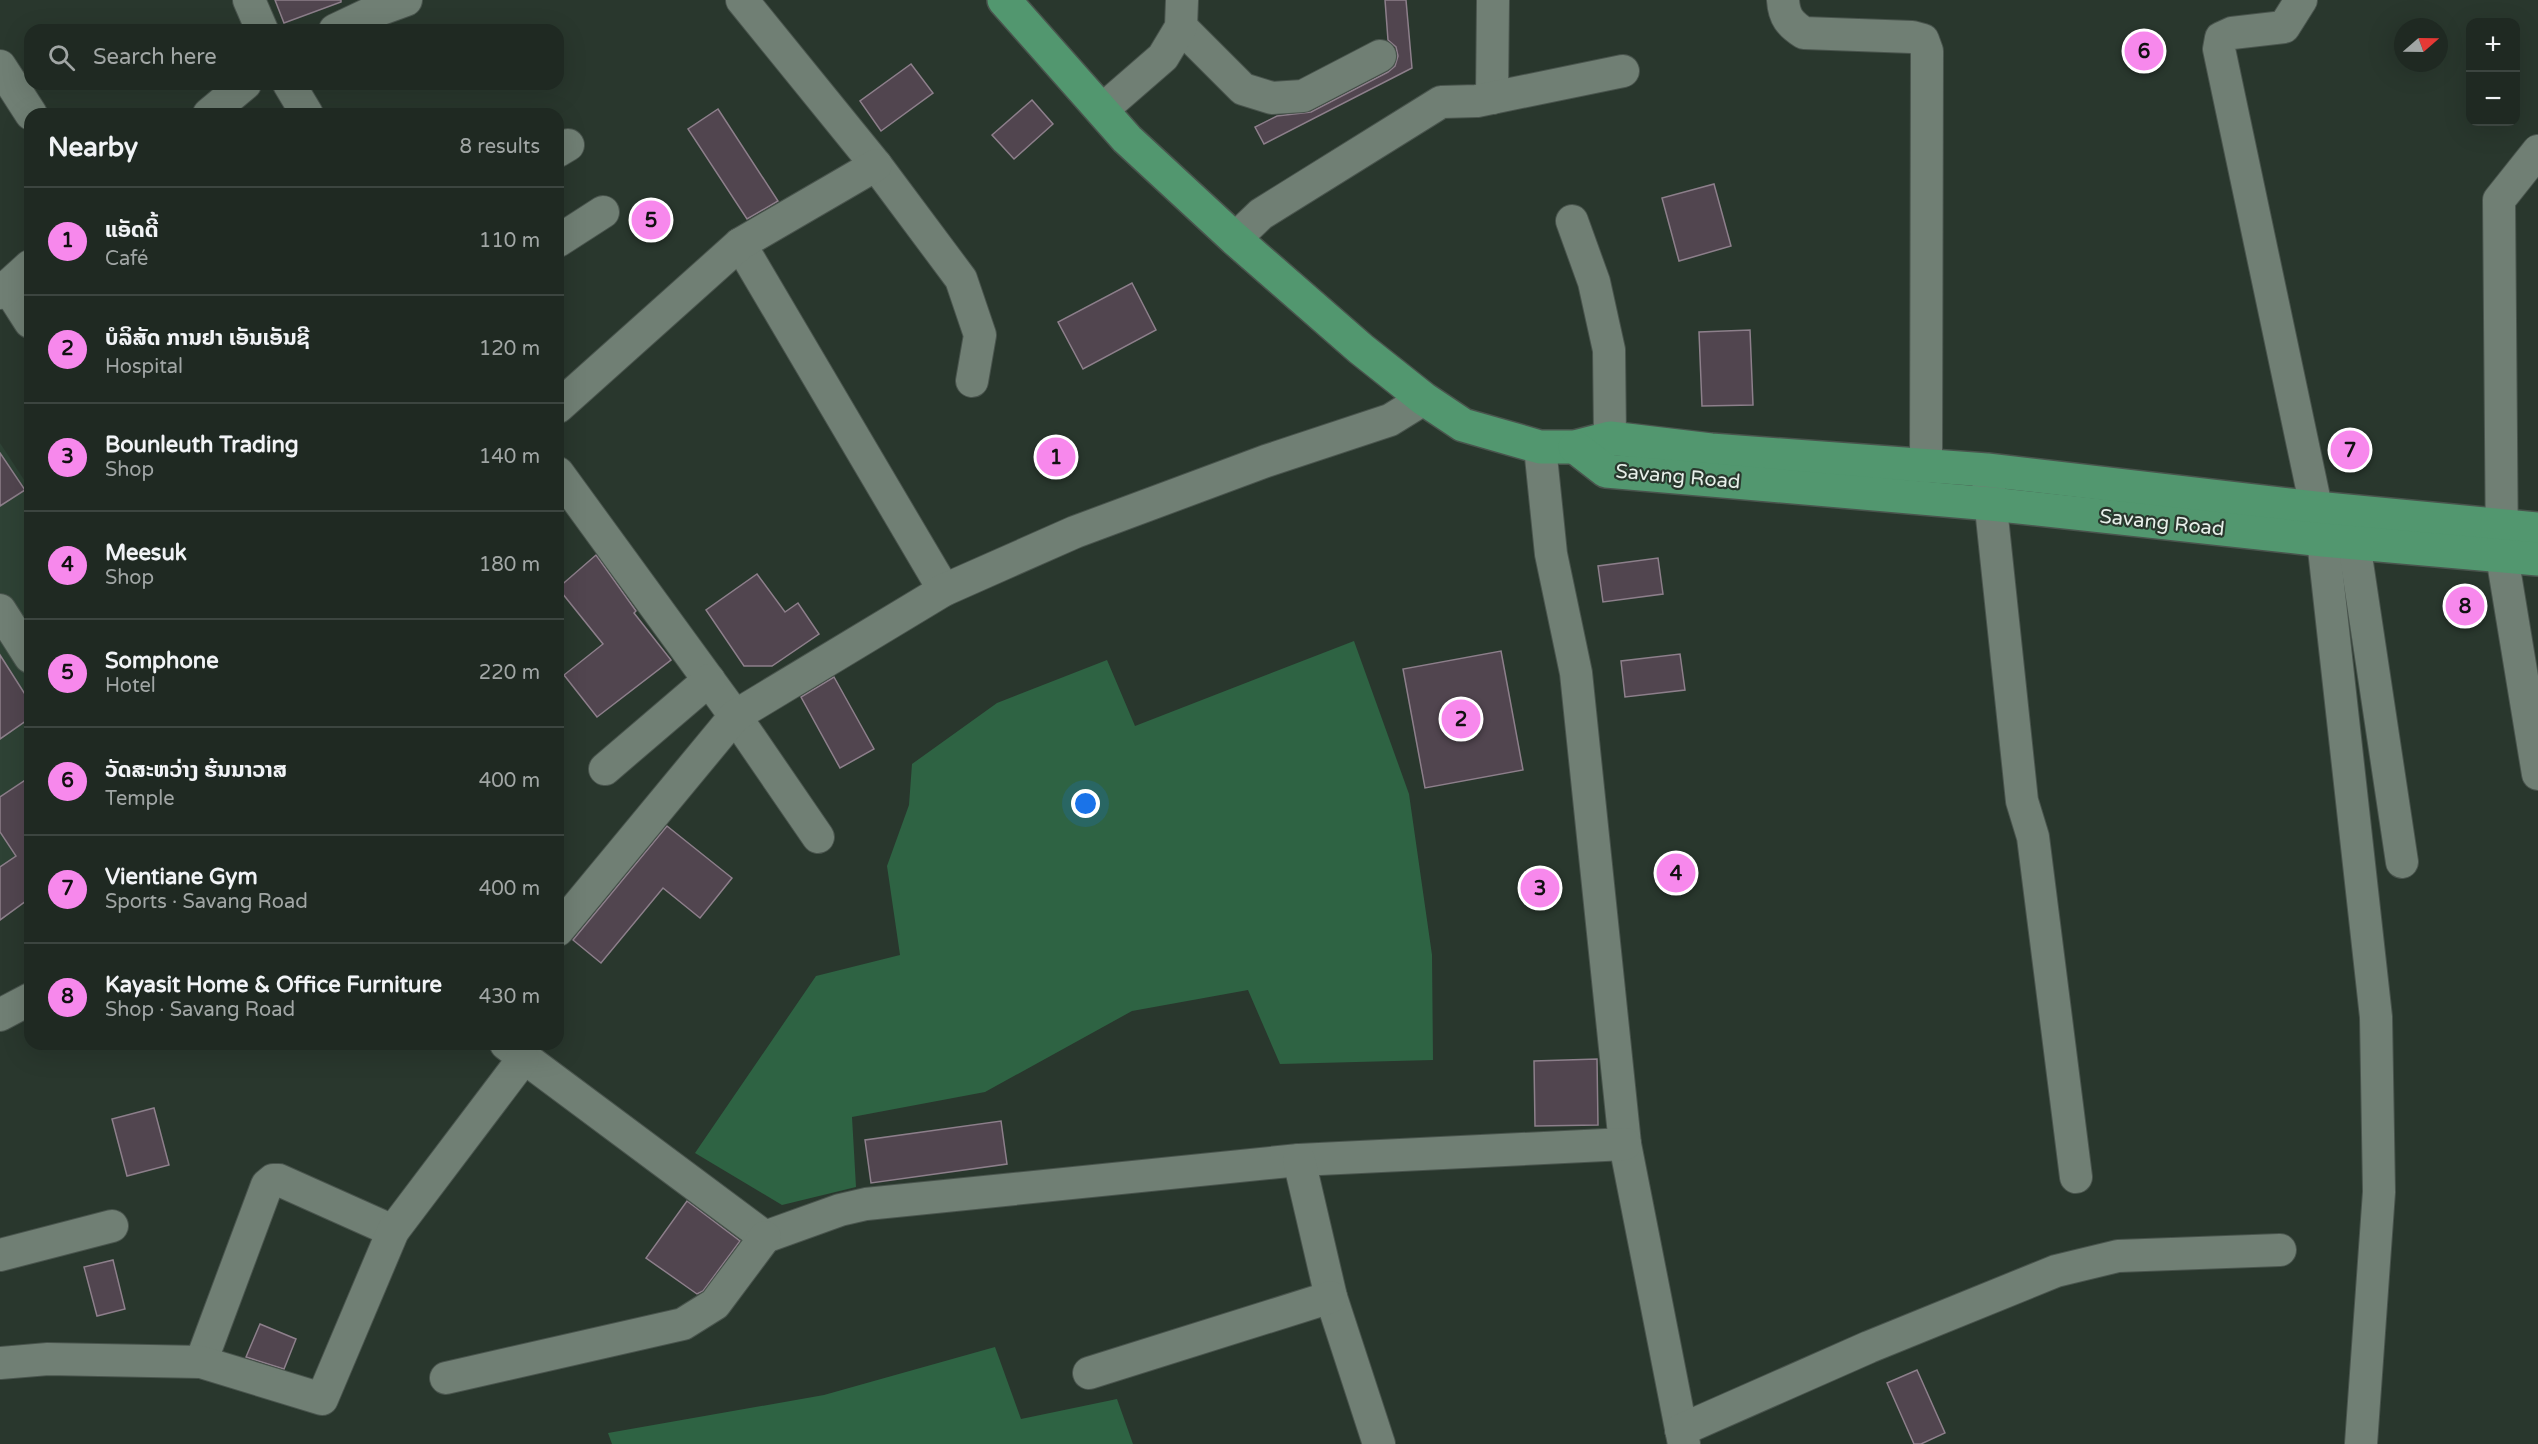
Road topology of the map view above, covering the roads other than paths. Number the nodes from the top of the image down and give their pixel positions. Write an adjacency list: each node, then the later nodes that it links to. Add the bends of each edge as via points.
1 (249, 0): 9 (street)
2 (406, 0): 10 (street)
3 (741, 0): 22 (street)
4 (1004, 0): 20 (main road)
5 (1493, 0): 16 (street)
6 (1783, 0): 36 (street, via 1790,24 1803,33 1912,37 1923,40 1927,51)
7 (2301, 0): 40 (street, via 2284,27 2232,33 2221,38 2219,49)
8 (1182, 13): 11 (street, via 1244,89 1272,98 1303,96); 20 (street, via 1163,57)
9 (259, 24)
10 (348, 24)
11 (1380, 56)
12 (0, 66): 17 (street)
13 (1623, 71): 16 (street)
14 (238, 90): 18 (street)
15 (293, 90): 19 (street)
16 (1492, 98): 26 (street, via 1442,102 1261,214)
17 (27, 108)
18 (216, 108)
19 (303, 108)
20 (1102, 111): 26 (main road)
21 (2538, 151): 43 (street, via 2499,200)
22 (876, 165): 27 (street); 30 (street, via 961,279 980,335)
23 (603, 212): 25 (street)
24 (1572, 220): 33 (street, via 1594,282 1609,350)
25 (564, 237)
26 (1235, 239): 31 (main road)
27 (740, 244): 32 (street); 45 (street)
28 (12, 282): 29 (street)
29 (24, 309)
30 (972, 381)
31 (1424, 399): 34 (main road, via 1463,425); 45 (street, via 1390,420 1075,532)
32 (564, 402)
33 (1610, 438): 35 (main road, Savang Road); 36 (main road, Savang Road)
34 (1540, 447): 35 (main road); 58 (street, via 1551,554 1576,673)
35 (1575, 447): 39 (main road, Savang Road, via 1606,471)
36 (1926, 467): 37 (main road, Savang Road)
37 (1987, 470): 39 (street); 40 (main road, Savang Road)
38 (564, 481): 48 (street)
39 (1991, 504): 42 (main road, Savang Road); 60 (street, via 2022,801 2033,837)
40 (2315, 508): 42 (street); 43 (main road, Savang Road)
41 (2538, 529): 43 (main road, Savang Road)
42 (2338, 542): 43 (main road, Savang Road); 53 (street); 73 (street, via 2376,1017 2379,1192)
43 (2503, 542): 44 (main road, Savang Road); 51 (street)
44 (2538, 559)
45 (944, 590): 49 (street)
46 (0, 610): 47 (street)
47 (24, 648)
48 (709, 680): 49 (street); 50 (street)
49 (735, 716): 52 (street); 54 (street)
50 (605, 769)
51 (2538, 774)
52 (818, 837)
53 (2402, 862)
54 (564, 923)
55 (24, 1002): 56 (street)
56 (0, 1015)
57 (515, 1051): 62 (street); 63 (street)
58 (1625, 1144): 59 (street); 71 (street)
59 (1299, 1160): 63 (street, via 866,1204); 66 (street)
60 (2076, 1177)
61 (112, 1226): 65 (street)
62 (393, 1231): 67 (street, via 322,1399); 67 (street, via 273,1180 267,1185)
63 (765, 1237): 70 (street, via 715,1304 683,1324)
64 (2280, 1250): 71 (street, via 2118,1256 2056,1271 1869,1347)
65 (0, 1255)
66 (1331, 1297): 69 (street); 72 (street)
67 (201, 1362): 68 (street, via 48,1359)
68 (0, 1363)
69 (1089, 1373)
70 (446, 1378)
71 (1683, 1437)
72 (1379, 1444)
73 (2361, 1444)

